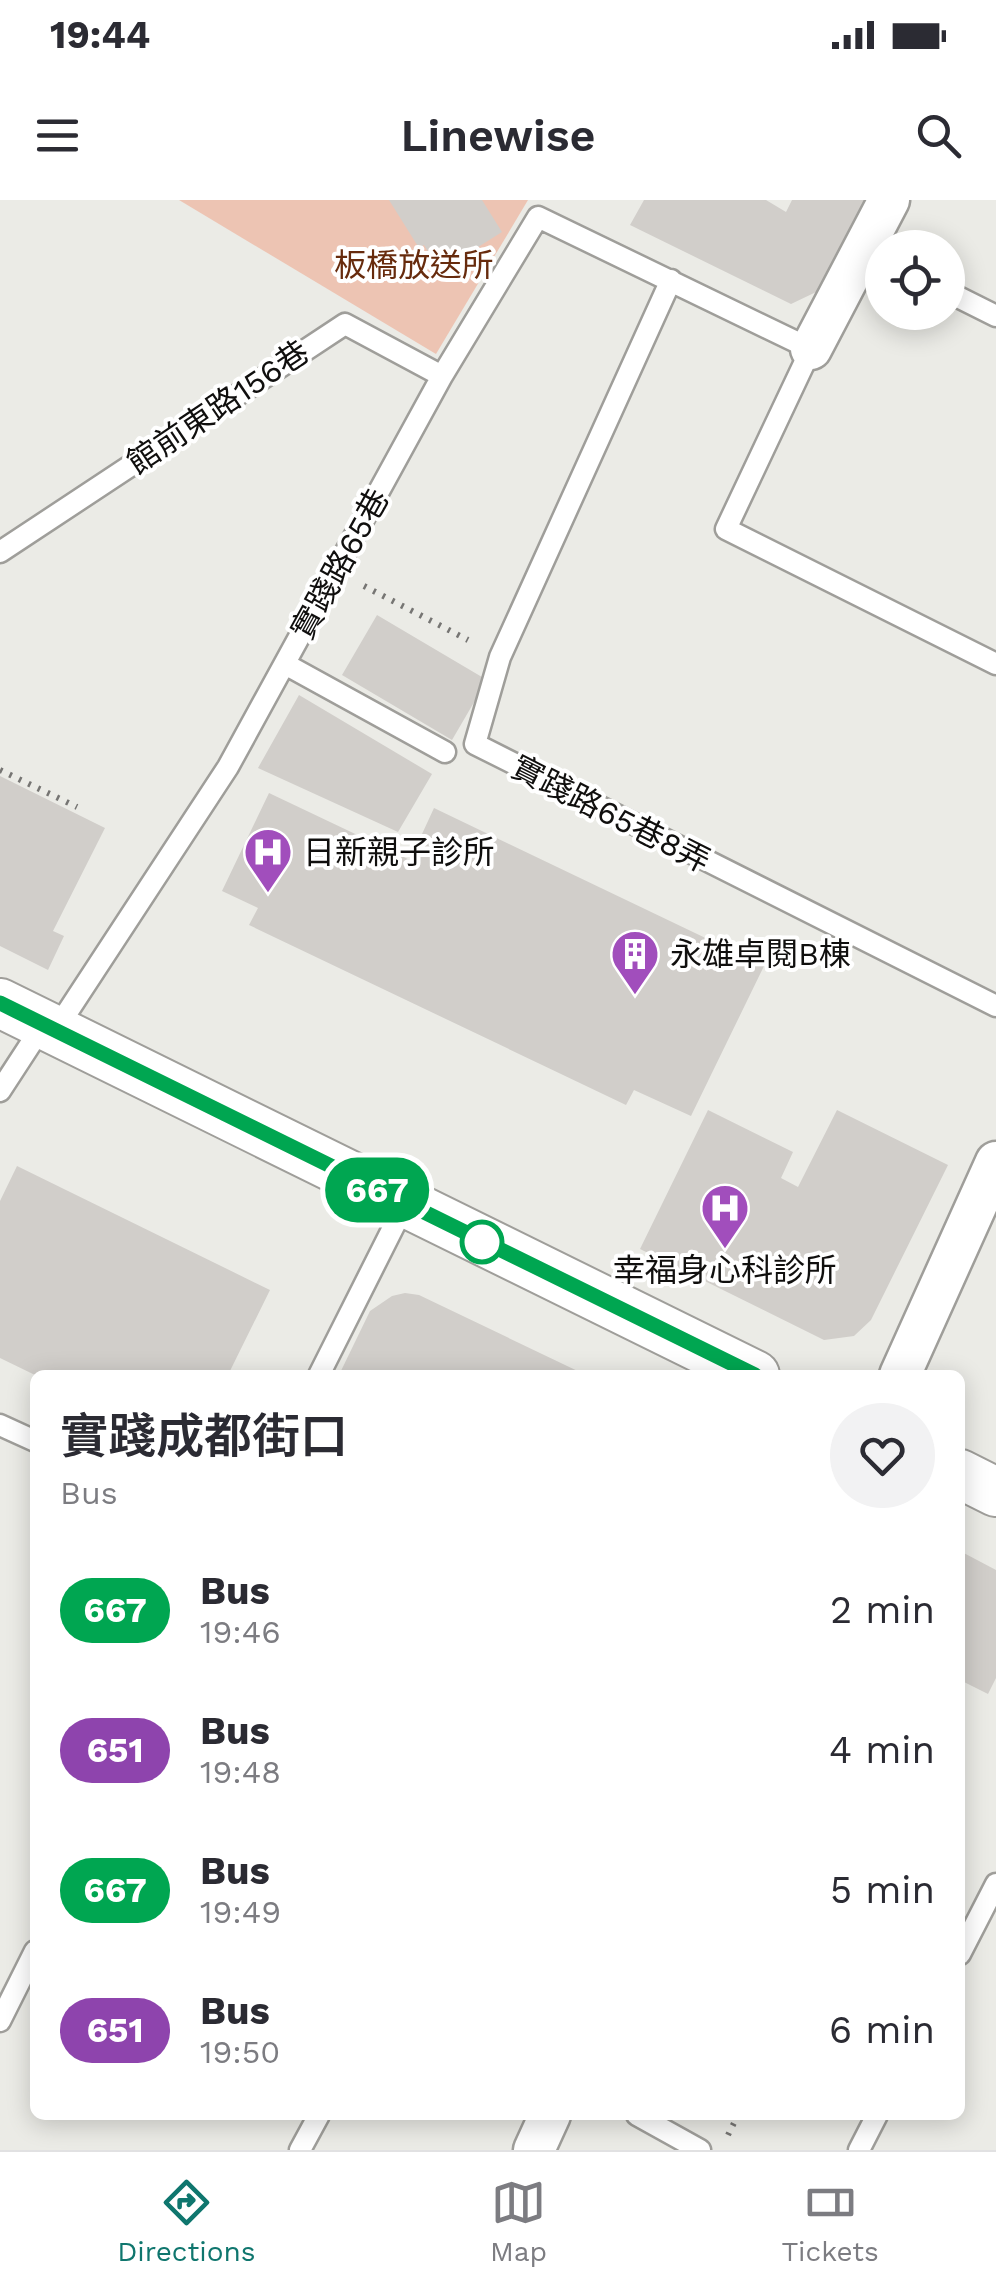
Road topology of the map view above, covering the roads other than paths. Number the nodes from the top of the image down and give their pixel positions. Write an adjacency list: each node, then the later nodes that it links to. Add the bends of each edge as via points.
1 (889, 200): 2 (street)
2 (880, 230)
3 (865, 266): 7 (street)
4 (671, 280): 7 (lane, 實踐路65巷); 8 (lane, 實踐路65巷, via 538,217); 14 (lane, 實踐路65巷8弄, via 500,657 475,744)
5 (965, 300): 6 (lane)
6 (996, 316)
7 (811, 348): 11 (lane, via 726,528)
8 (442, 376): 9 (lane, 館前東路156巷, via 345,324); 10 (lane, 實踐路65巷)
9 (0, 552)
10 (286, 664): 12 (lane); 15 (lane, 實踐路65巷, via 228,767)
11 (996, 664)
12 (446, 752)
13 (0, 1003): 15 (street)
14 (996, 1006)
15 (49, 1028): 16 (lane, 實踐路65巷); 18 (street)
16 (0, 1091)
17 (996, 1162): 21 (street)
18 (405, 1204): 19 (lane); 20 (street)
19 (322, 1370)
20 (745, 1370)
21 (902, 1370)
22 (0, 1425): 23 (lane)
23 (30, 1440)
24 (965, 1476): 25 (street)
25 (996, 1492)
26 (996, 1884): 27 (lane)
27 (965, 1944)
28 (30, 1960): 29 (lane)
29 (0, 2021)
30 (316, 2120): 34 (lane)
31 (548, 2120): 35 (street)
32 (646, 2120): 36 (lane)
33 (874, 2120): 37 (lane)
34 (300, 2150)
35 (534, 2150)
36 (700, 2150)
37 (859, 2150)

